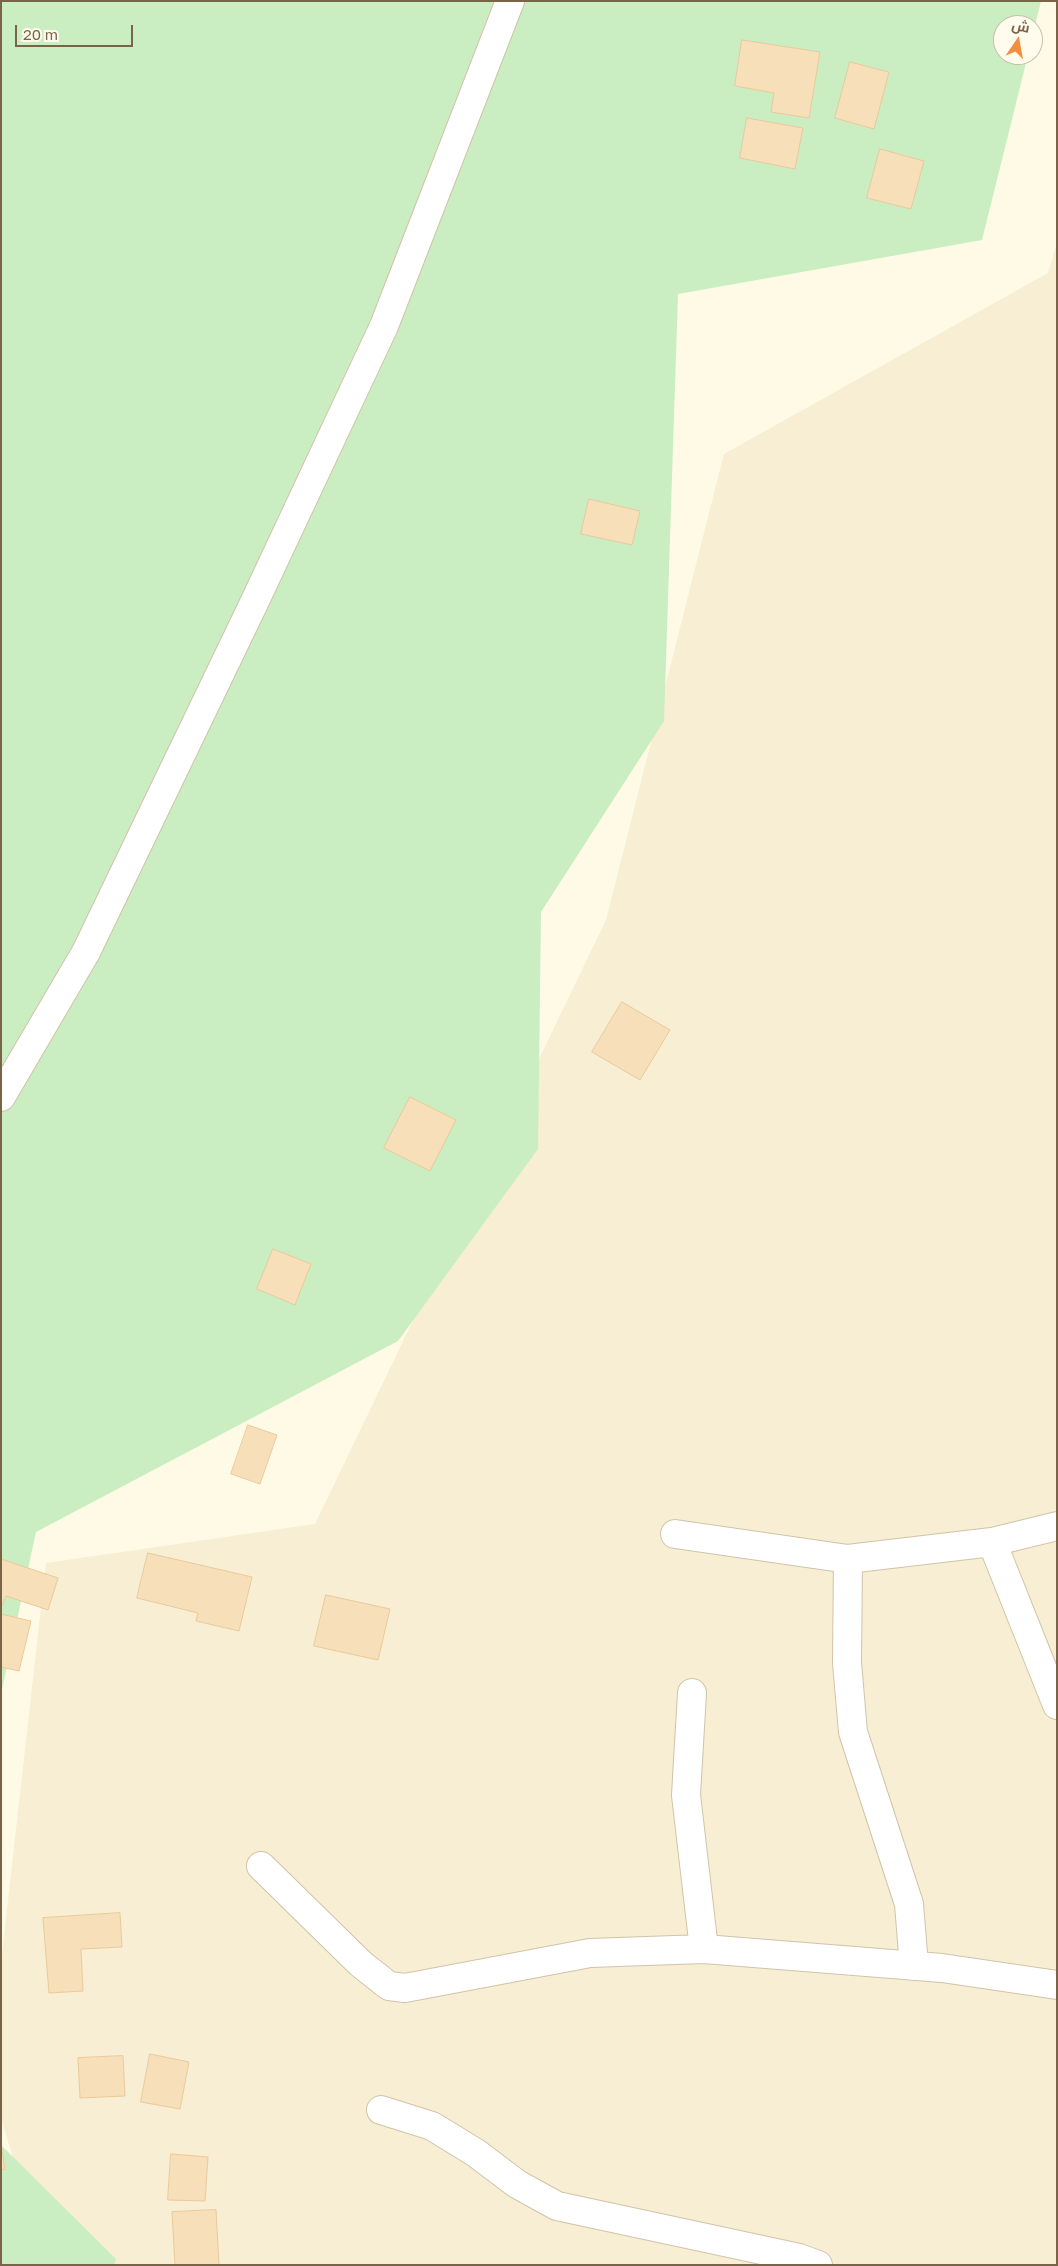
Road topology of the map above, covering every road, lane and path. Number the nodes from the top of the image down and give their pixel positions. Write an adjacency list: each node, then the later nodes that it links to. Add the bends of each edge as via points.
1 (510, 1): 2 (street, via 384,326 86,952)
2 (1, 1097)
3 (1057, 1526): 5 (street)
4 (675, 1534): 6 (street)
5 (992, 1542): 6 (street); 8 (street)
6 (848, 1559): 11 (street, via 847,1663 853,1732 909,1904)
7 (692, 1693): 10 (street, via 686,1794)
8 (1057, 1705)
9 (261, 1866): 10 (street, via 361,1964 389,1986 405,1988 590,1953)
10 (704, 1949): 11 (street)
11 (914, 1966): 12 (street)
12 (1057, 1985)
13 (381, 2110): 14 (street, via 432,2126 517,2184 557,2206 799,2258)
14 (818, 2265)

